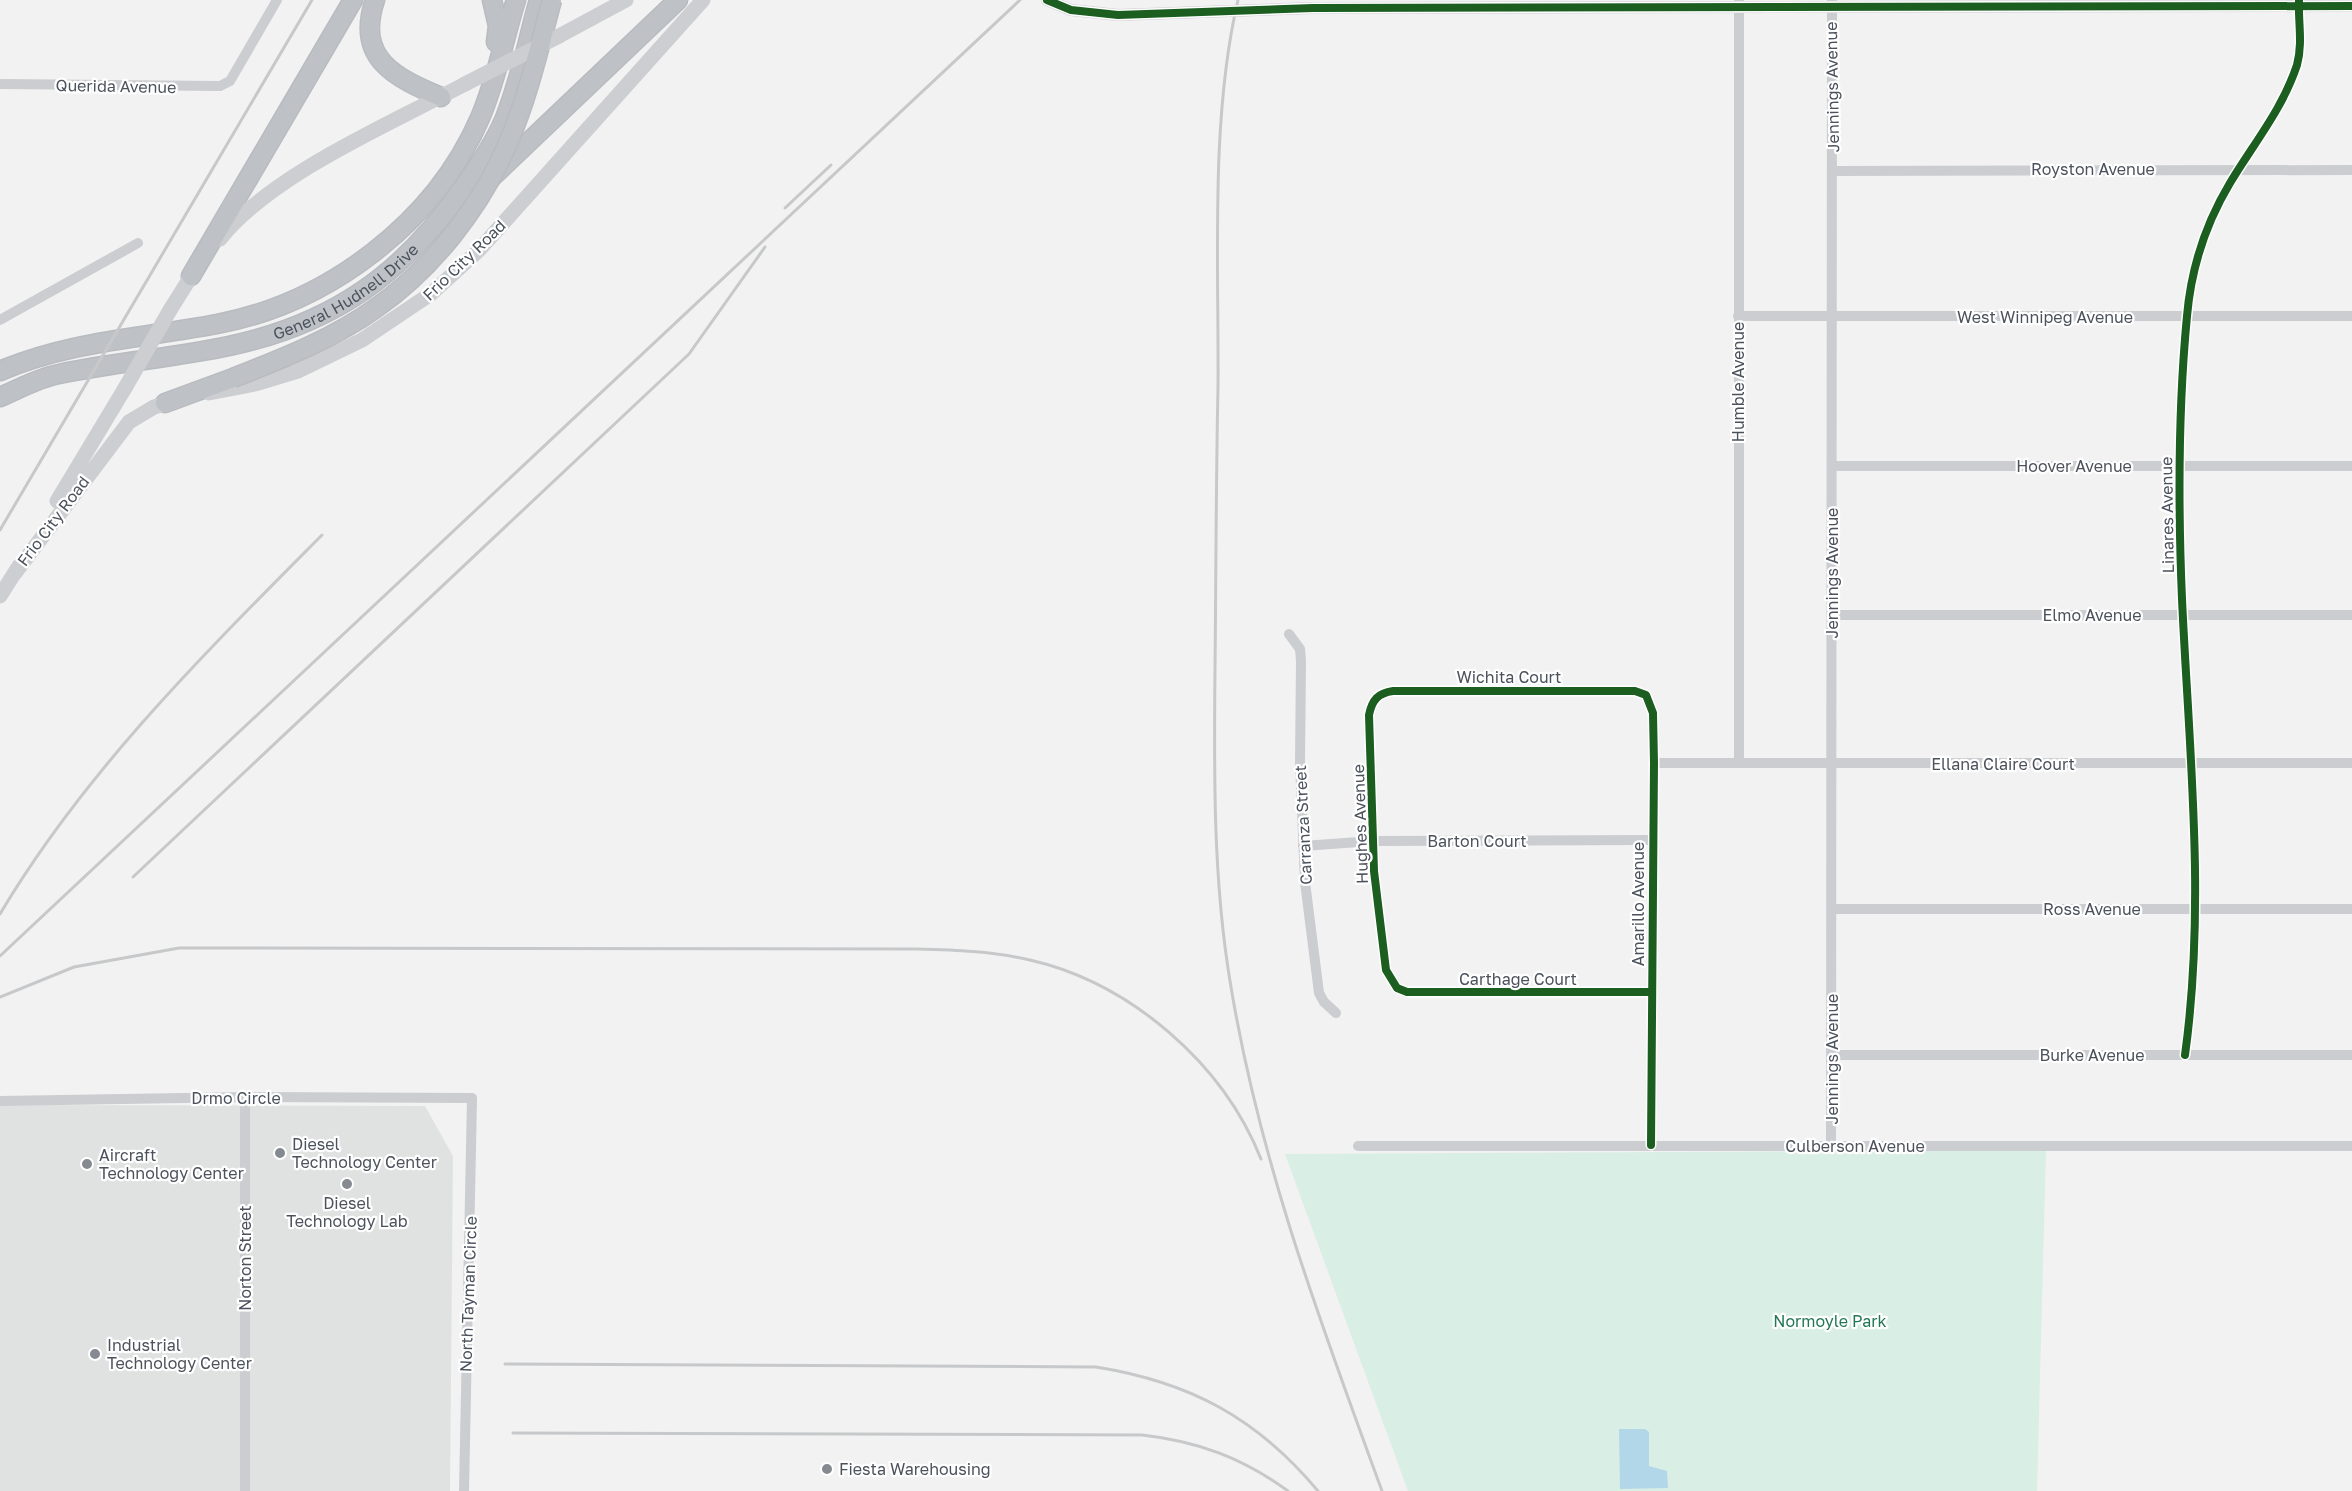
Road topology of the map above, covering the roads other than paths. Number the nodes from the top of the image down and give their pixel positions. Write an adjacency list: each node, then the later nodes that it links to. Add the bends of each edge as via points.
1 (277, 0): 18 (street, Querida Avenue, via 230,81 220,86)
2 (353, 0): 26 (highway)
3 (375, 0): 20 (highway, via 372,37 382,62 402,80)
4 (492, 0): 19 (highway, via 498,26)
5 (516, 0): 19 (highway, General Hudnell Drive)
6 (539, 0): 24 (highway, General Hudnell Drive, via 506,116 491,148)
7 (552, 0): 35 (highway, bridge, via 508,144 481,195 450,238 416,274 376,308 288,356)
8 (626, 0): 20 (main road, Frio City Road, bridge)
9 (678, 0): 24 (highway, via 509,162)
10 (703, 0): 35 (main road, Frio City Road, via 479,250 422,301 362,340 298,371)
11 (1047, 0): 15 (street, via 1071,10 1118,15 1313,8)
12 (1978, 3): 13 (street); 16 (street)
13 (2124, 3): 14 (street)
14 (2299, 3): 17 (street); 21 (street, Linares Avenue, via 2297,63 2271,123)
15 (1739, 4): 16 (street); 27 (street, Humble Avenue)
16 (1832, 4): 23 (street, Jennings Avenue)
17 (2352, 6)
18 (0, 84)
19 (489, 92): 32 (highway, General Hudnell Drive, via 469,141 428,200 371,255 319,287 275,307 219,324 70,348)
20 (441, 97): 26 (main road, Frio City Road, via 313,164 266,196 233,222)
21 (2239, 169): 22 (street, Royston Avenue); 23 (street, Royston Avenue); 29 (street, Linares Avenue, via 2218,204 2205,237 2194,271)
22 (2352, 170)
23 (1833, 171): 30 (street, Jennings Avenue)
24 (435, 227): 34 (highway, General Hudnell Drive, via 404,260 341,305 272,336 228,347 58,374)
25 (138, 243): 31 (street)
26 (190, 276): 33 (main road, Frio City Road, bridge)
27 (1738, 316): 30 (street, West Winnipeg Avenue); 49 (street, Humble Avenue)
28 (2352, 316): 29 (street, West Winnipeg Avenue)
29 (2187, 317): 30 (street, West Winnipeg Avenue); 38 (street, Linares Avenue)
30 (1833, 318): 37 (street, Jennings Avenue)
31 (0, 320)
32 (0, 371)
33 (121, 394): 36 (main road, via 123,411); 40 (main road, Frio City Road)
34 (0, 397)
35 (165, 403): 36 (main road, Frio City Road)
36 (140, 413): 40 (main road, Frio City Road, via 105,450)
37 (1833, 466): 38 (street, Hoover Avenue); 42 (street, Jennings Avenue)
38 (2179, 466): 39 (street, Hoover Avenue); 43 (street, Linares Avenue)
39 (2352, 466)
40 (15, 573): 41 (main road, Frio City Road)
41 (0, 596)
42 (1832, 615): 43 (street, Elmo Avenue); 52 (street, Jennings Avenue)
43 (2183, 615): 44 (street, Elmo Avenue); 50 (street, Linares Avenue)
44 (2352, 615)
45 (1289, 634): 55 (street, Carranza Street, via 1300,649 1301,661)
46 (1649, 700): 47 (street, Wichita Court, via 1635,691 1393,690 1379,695); 48 (street, Amarillo Avenue)
47 (1371, 704): 54 (street, Hughes Avenue)
48 (1654, 763): 49 (street, Ellana Claire Court); 53 (street, Amarillo Avenue)
49 (1739, 763): 52 (street, Ellana Claire Court)
50 (2193, 763): 51 (street, Ellana Claire Court); 52 (street, Ellana Claire Court); 57 (street, Linares Avenue)
51 (2352, 763)
52 (1833, 764): 56 (street, Jennings Avenue)
53 (1652, 840): 54 (street, Barton Court); 60 (street, Amarillo Avenue)
54 (1373, 841): 55 (street, Barton Court); 59 (street, Hughes Avenue)
55 (1303, 846): 61 (street, Carranza Street, via 1319,993)
56 (1832, 909): 57 (street, Ross Avenue); 62 (street, Jennings Avenue)
57 (2195, 909): 58 (street, Ross Avenue); 63 (street, Linares Avenue)
58 (2352, 909)
59 (1389, 979): 60 (street, Carthage Court, via 1407,992)
60 (1651, 992): 68 (street, Amarillo Avenue)
61 (1336, 1012)
62 (1832, 1055): 63 (street, Burke Avenue); 69 (street, Jennings Avenue)
63 (2185, 1055): 64 (street, Burke Avenue)
64 (2352, 1055)
65 (245, 1097): 66 (street, Drmo Circle); 67 (street, Drmo Circle); 72 (street, Norton Street)
66 (472, 1098): 73 (street, North Tayman Circle)
67 (0, 1101)
68 (1651, 1145): 69 (street, Culberson Avenue); 70 (street, Culberson Avenue)
69 (1831, 1145): 71 (street, Culberson Avenue)
70 (1358, 1146)
71 (2352, 1146)
72 (245, 1491)
73 (464, 1491)

